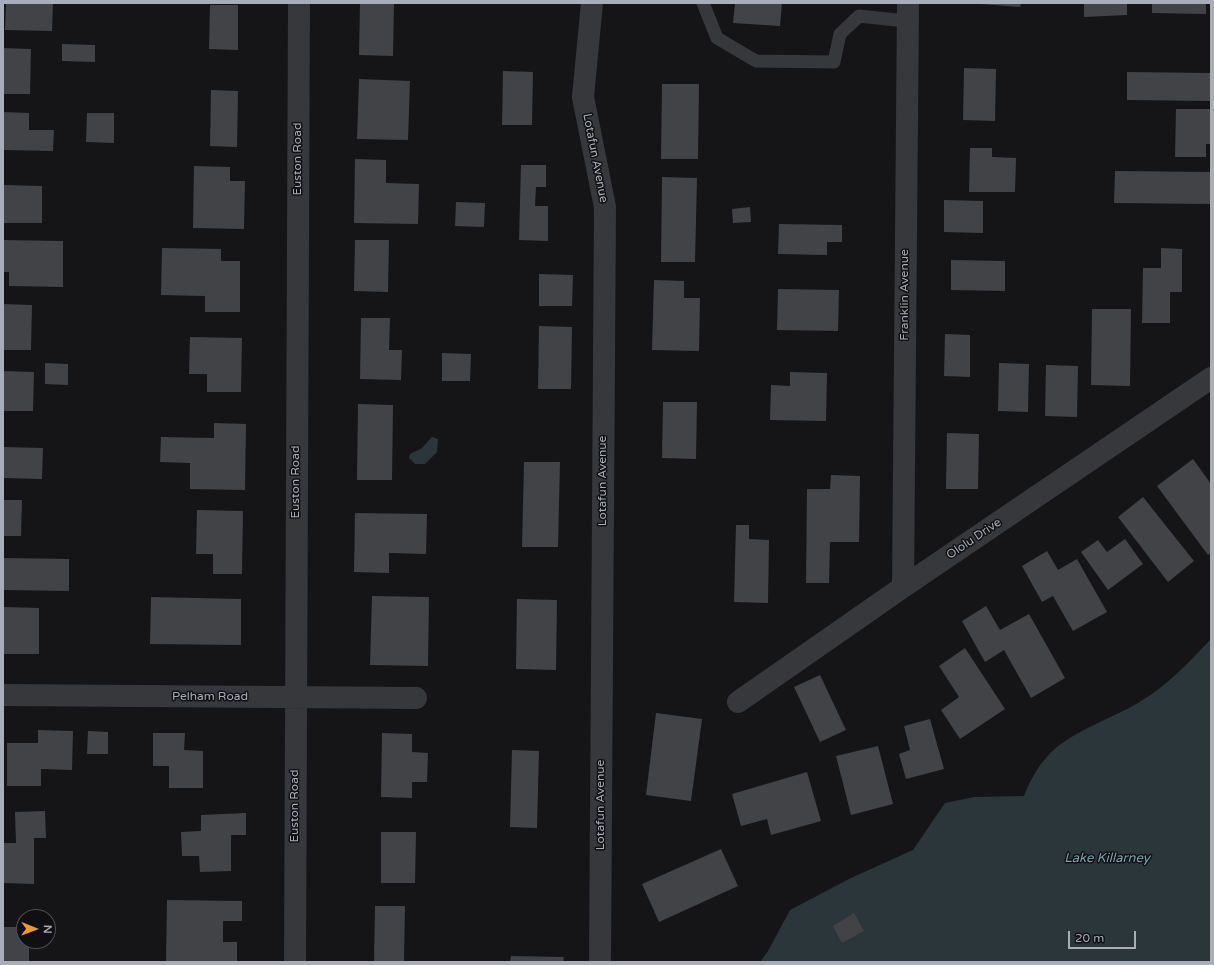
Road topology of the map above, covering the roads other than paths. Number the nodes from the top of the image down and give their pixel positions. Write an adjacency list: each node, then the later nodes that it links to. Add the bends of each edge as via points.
1 (299, 3): 8 (street, Euston Road)
2 (592, 3): 12 (street, Lotafun Avenue, via 583,96 605,207)
3 (703, 3): 4 (lane, via 717,38 756,61 834,62 840,34 859,16)
4 (907, 12): 6 (street, Franklin Avenue)
5 (1211, 378): 6 (street, Ololu Drive)
6 (903, 587): 10 (street, Ololu Drive)
7 (3, 695): 8 (street, Pelham Road)
8 (295, 698): 9 (street, Pelham Road); 11 (street, Euston Road)
9 (416, 698)
10 (738, 702)
11 (296, 962)
12 (600, 962)

